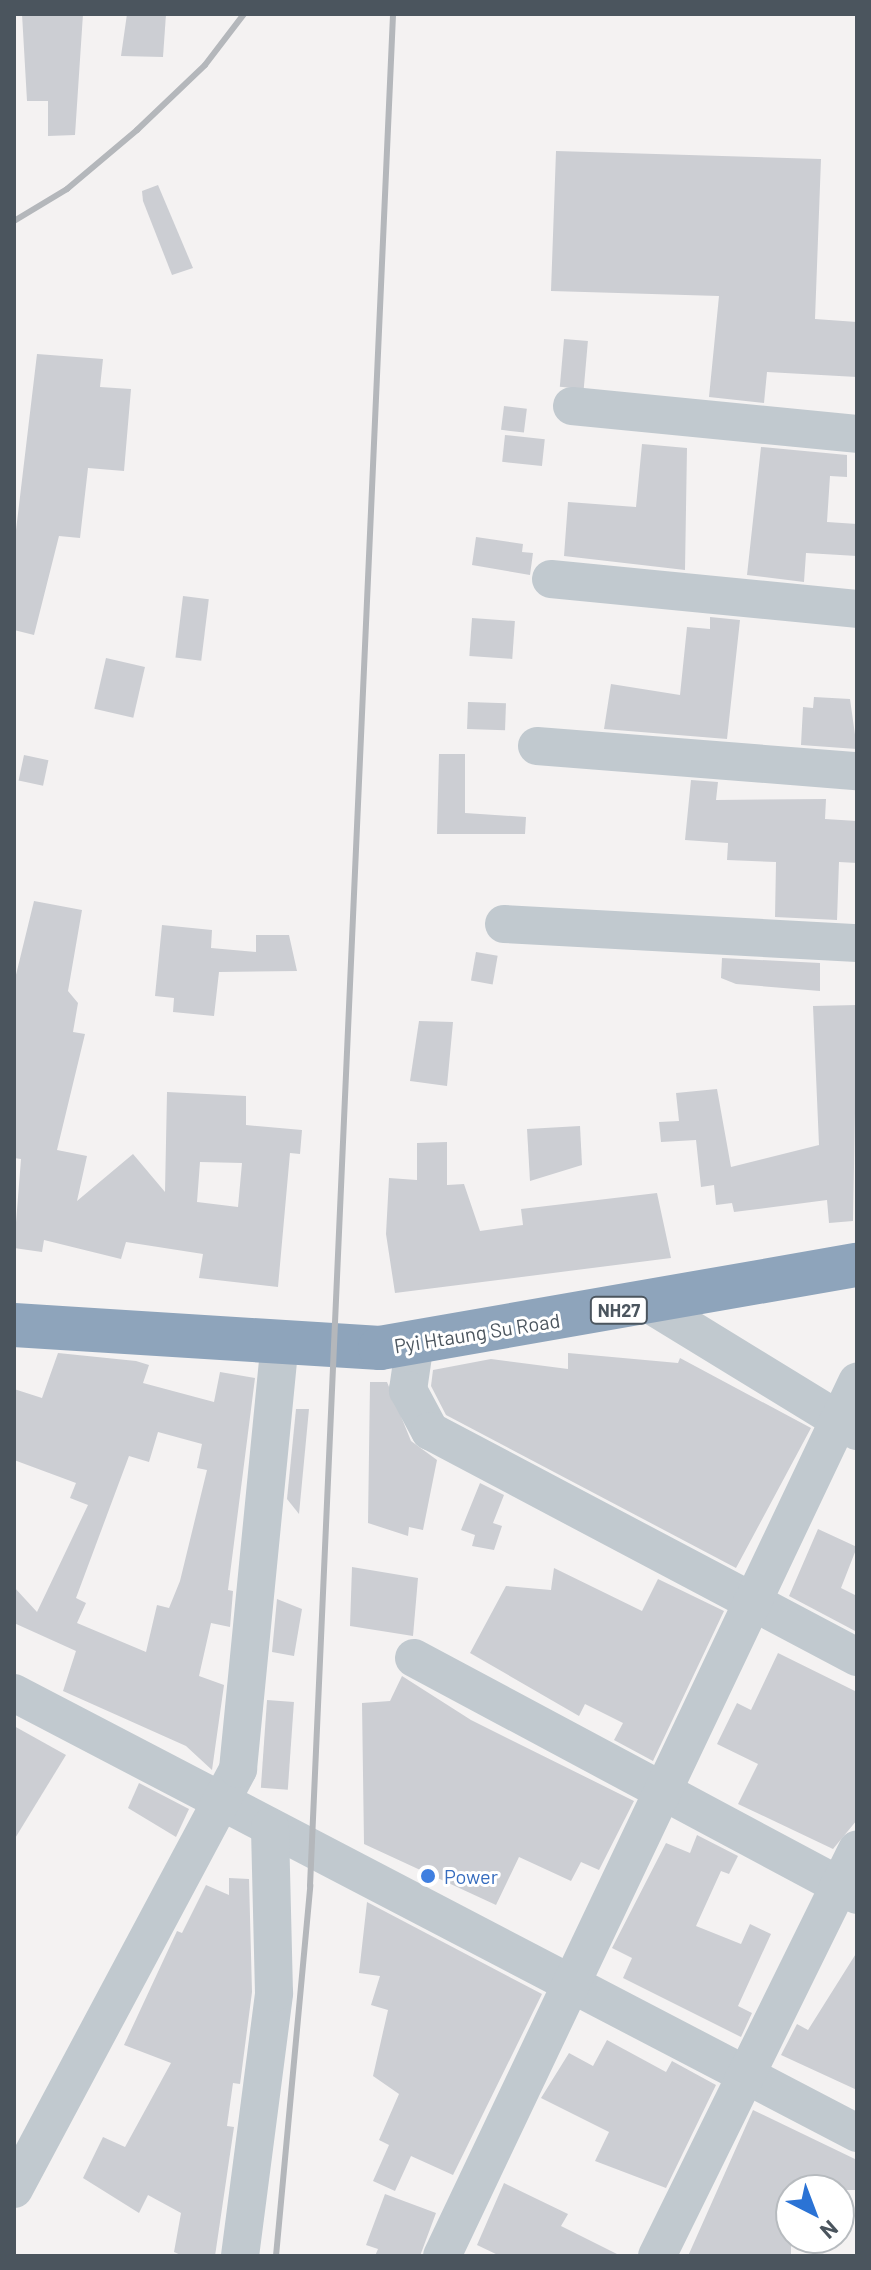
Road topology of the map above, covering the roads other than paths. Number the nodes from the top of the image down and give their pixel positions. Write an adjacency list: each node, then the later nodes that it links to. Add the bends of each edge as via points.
1 (572, 406): 2 (street)
2 (857, 434)
3 (551, 579): 4 (street)
4 (857, 609)
5 (537, 746): 6 (street)
6 (857, 771)
7 (504, 924): 8 (street)
8 (857, 943)
9 (857, 1265): 10 (highway, Pyi Htaung Su Road / NH27)
10 (651, 1305): 13 (highway, Pyi Htaung Su Road / NH27); 15 (street)
11 (14, 1325): 12 (highway, NH27)
12 (280, 1344): 13 (highway, NH27); 21 (street, via 245,1744)
13 (398, 1345): 16 (street, via 408,1390 430,1431)
14 (857, 1382): 15 (street)
15 (848, 1426): 16 (street)
16 (753, 1600): 17 (street); 20 (street)
17 (857, 1657)
18 (414, 1658): 20 (street)
19 (14, 1693): 21 (street)
20 (663, 1790): 24 (street); 25 (street)
21 (221, 1802): 22 (street); 28 (street)
22 (282, 1833): 25 (street); 30 (street, via 274,1993)
23 (857, 1850): 24 (street)
24 (848, 1890): 26 (street)
25 (569, 1988): 26 (street); 31 (street)
26 (747, 2077): 27 (street); 29 (street)
27 (857, 2133)
28 (20, 2164)
29 (662, 2254)
30 (240, 2256)
31 (442, 2256)

